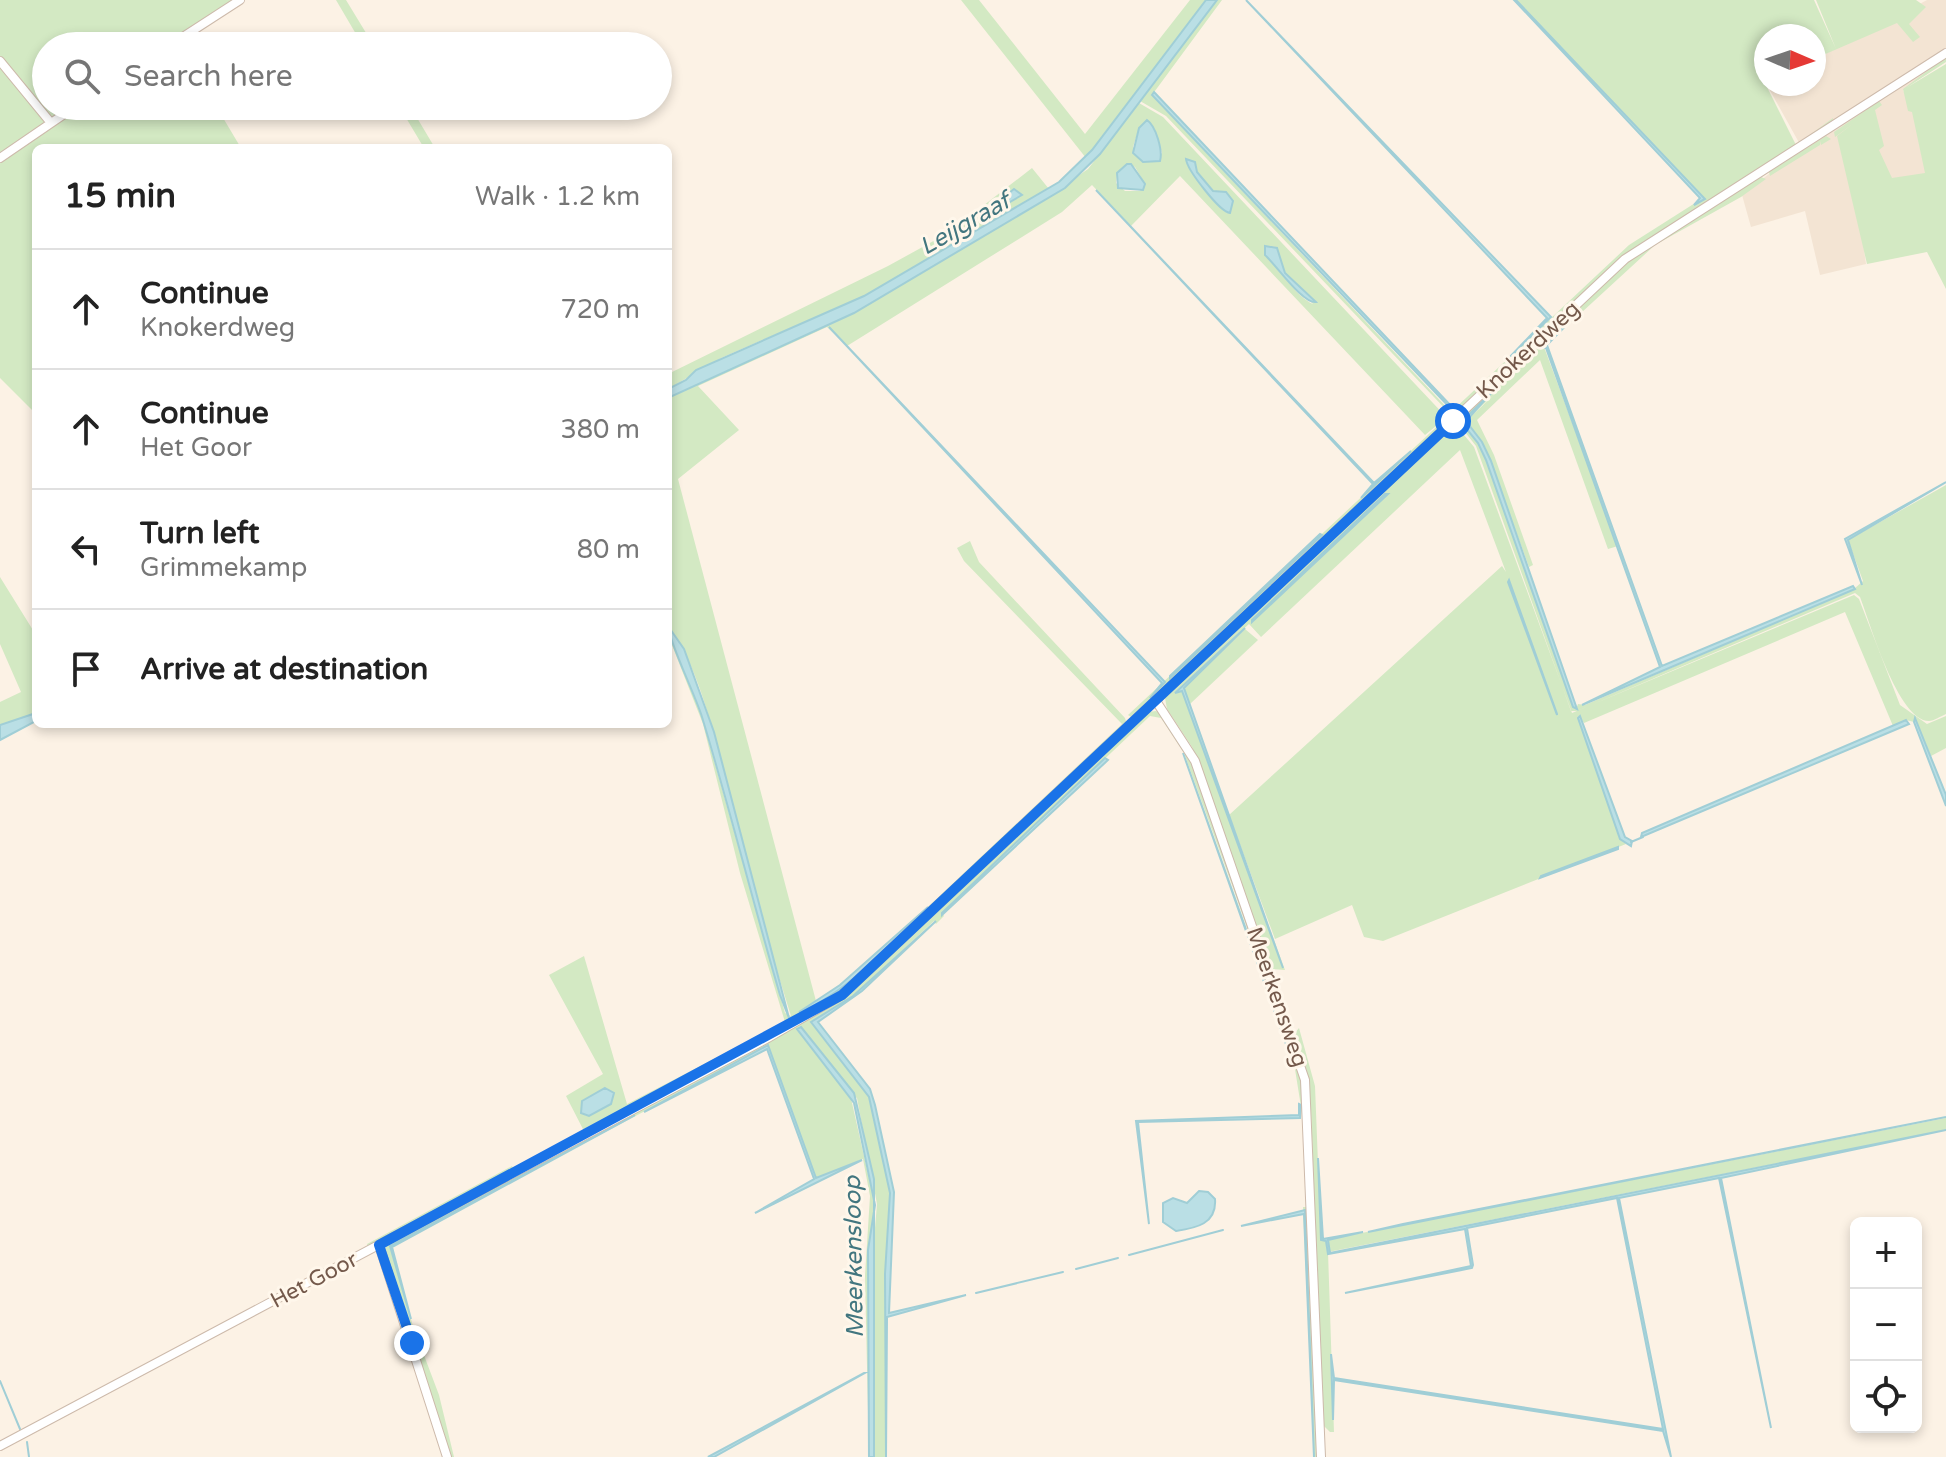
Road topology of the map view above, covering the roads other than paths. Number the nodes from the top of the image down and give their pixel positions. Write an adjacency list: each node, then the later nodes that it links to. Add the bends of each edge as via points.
1 (240, 0): 2 (street)
2 (191, 32)
3 (1946, 53): 10 (street, Knokerdweg, via 1625,259)
4 (0, 61): 5 (street)
5 (32, 100)
6 (49, 120): 8 (street)
7 (55, 120): 8 (street)
8 (51, 123): 9 (street)
9 (0, 158)
10 (1156, 701): 11 (street, Knokerdweg, via 858,982); 15 (street, Meerkensweg, via 1190,749 1305,1080)
11 (796, 1022): 12 (street, Het Goor)
12 (379, 1245): 13 (street, Het Goor); 14 (street)
13 (0, 1446)
14 (447, 1457)
15 (1321, 1457)

